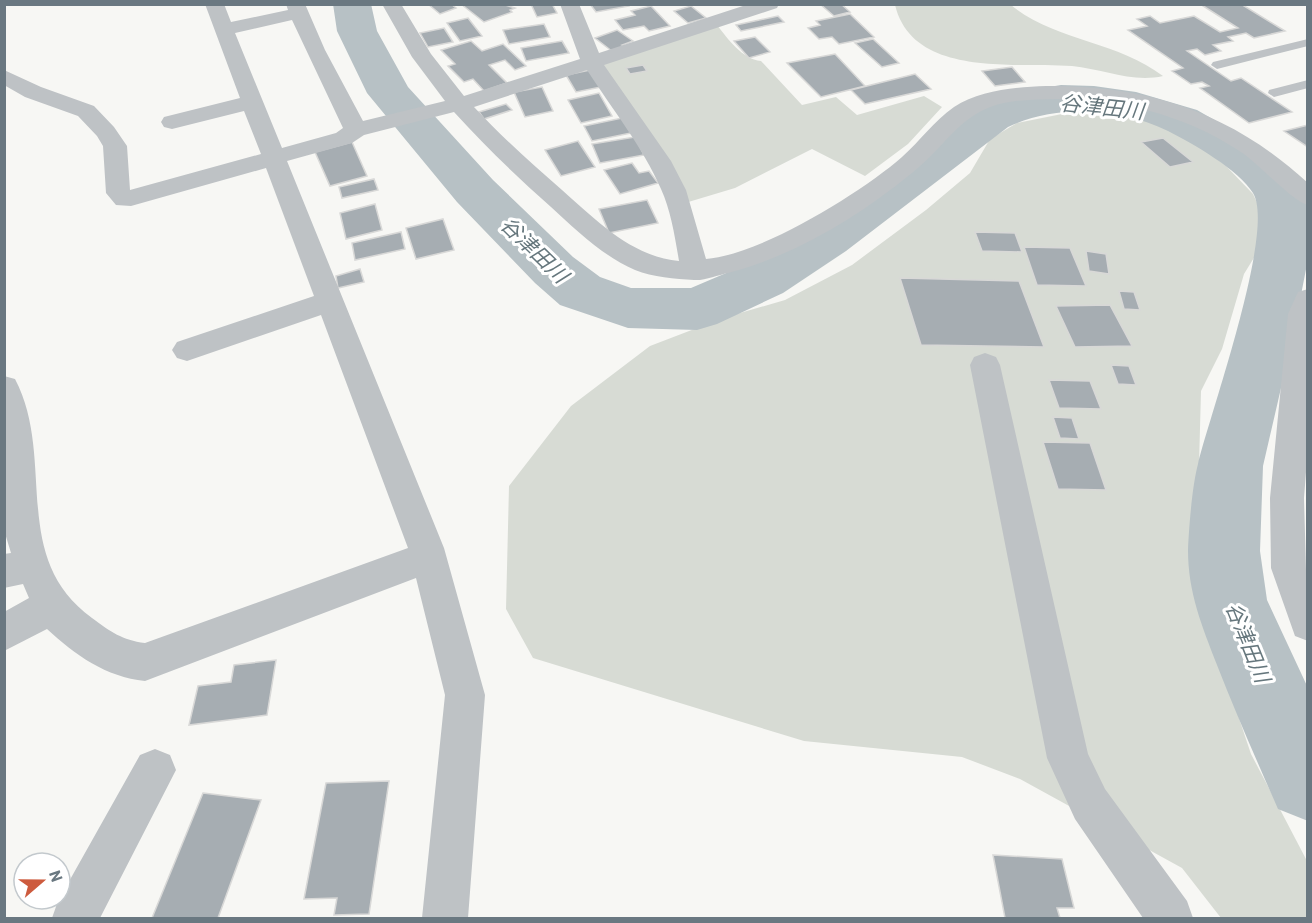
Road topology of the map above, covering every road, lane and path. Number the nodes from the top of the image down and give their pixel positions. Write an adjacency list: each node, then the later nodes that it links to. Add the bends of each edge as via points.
1 (214, 4): 6 (street)
2 (391, 4): 16 (street)
3 (569, 4): 10 (street)
4 (770, 4): 10 (street)
5 (297, 9): 6 (street); 18 (street, via 315,50)
6 (224, 30): 15 (street)
7 (1308, 42): 8 (lane)
8 (1295, 45): 9 (lane); 11 (lane)
9 (1308, 53)
10 (592, 62): 16 (street); 21 (street, via 659,161 674,190)
11 (1217, 65)
12 (4, 76): 19 (street, via 33,92 86,111 115,146 118,193 125,198)
13 (1308, 84): 14 (lane)
14 (1274, 93)
15 (252, 102): 17 (street); 19 (street)
16 (449, 106): 18 (street); 21 (street, via 622,251 664,270)
17 (172, 123)
18 (365, 127): 19 (street, via 344,138)
19 (274, 157): 23 (street)
20 (1308, 197): 21 (street, via 1254,149 1180,111 1127,96 1093,92 1010,95 970,107 906,166 832,217 744,261)
21 (695, 271)
22 (1308, 299): 31 (street, via 1302,314 1287,498 1289,568)
23 (330, 301): 24 (street); 28 (street)
24 (187, 350)
25 (986, 365): 36 (street, via 1068,758 1089,804)
26 (4, 388): 27 (street, via 18,424)
27 (12, 481): 29 (street, via 20,520)
28 (429, 557): 30 (street, via 145,662 121,659 89,639 56,612); 35 (street, via 465,695)
29 (19, 568): 30 (street)
30 (53, 605): 32 (street)
31 (1308, 623)
32 (4, 633)
33 (155, 770): 34 (street)
34 (75, 918)
35 (445, 918)
36 (1170, 918)

